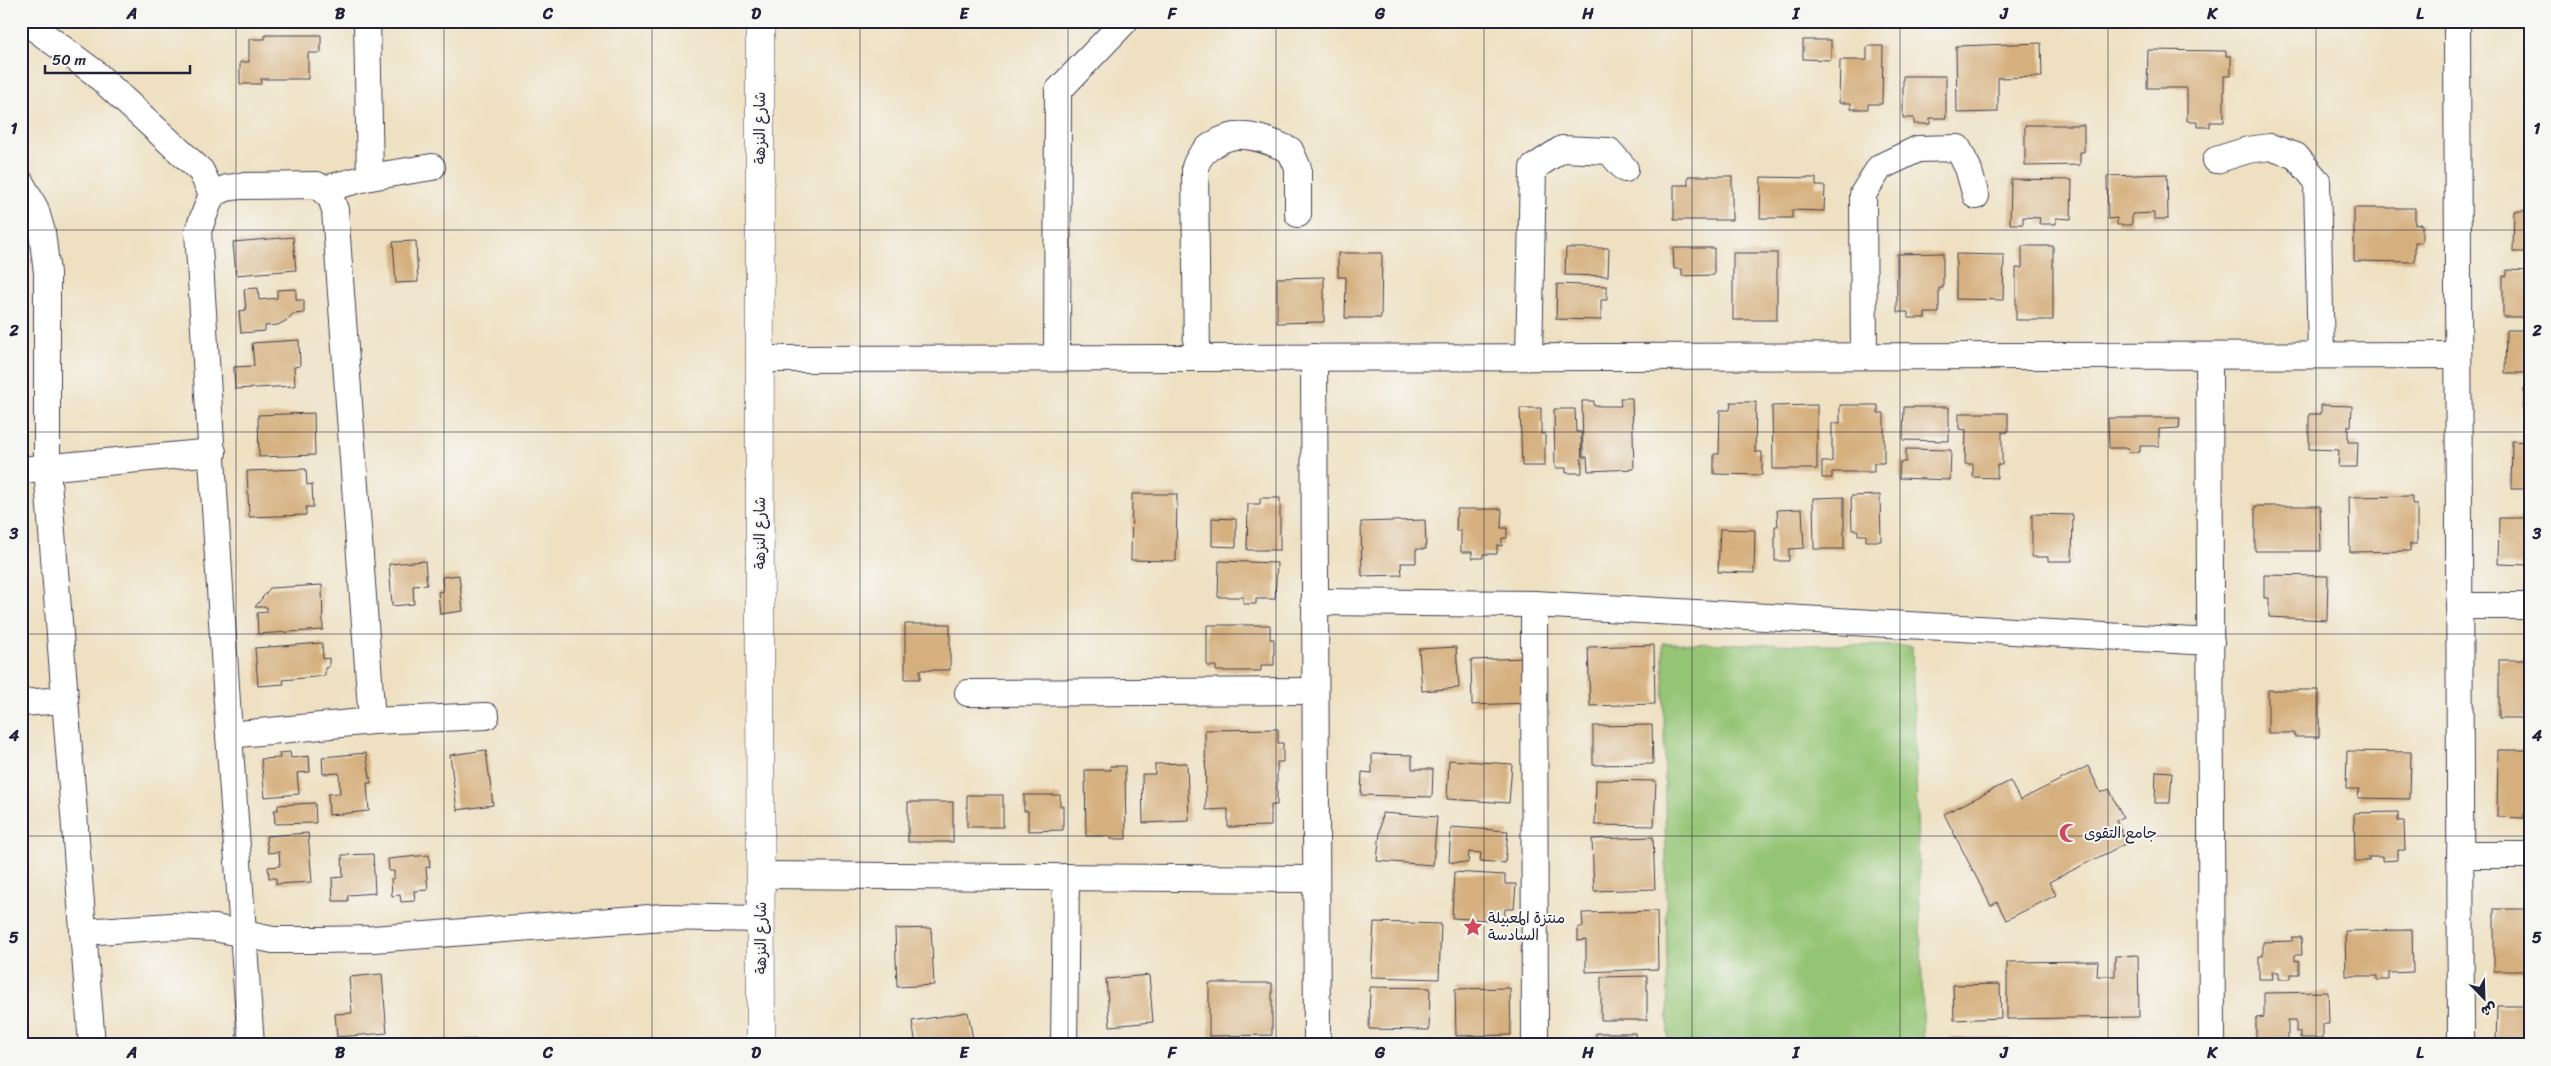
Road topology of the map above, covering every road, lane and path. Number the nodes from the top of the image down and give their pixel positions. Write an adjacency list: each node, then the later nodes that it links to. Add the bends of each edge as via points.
1 (25, 21): 12 (street, via 94,72 201,171)
2 (366, 21): 9 (street)
3 (760, 21): 23 (main road, شارع النزهة)
4 (1125, 21): 21 (street, via 1058,91)
5 (2457, 21): 16 (street)
6 (2216, 160): 15 (street, via 2270,147 2296,156 2317,181)
7 (432, 167): 9 (street)
8 (1625, 169): 20 (street, via 1609,151 1562,149 1533,168)
9 (370, 177): 11 (street)
10 (21, 183): 25 (street, via 35,208 42,232 47,273)
11 (324, 189): 12 (street, via 316,185 240,186); 37 (street, via 335,210)
12 (212, 194): 24 (street, via 198,231)
13 (1976, 196): 17 (street, via 1958,148 1918,149 1880,167 1863,194)
14 (1298, 214): 22 (street, via 1298,168 1290,150 1244,135 1219,141 1197,160)
15 (2321, 355): 16 (street); 18 (street)
16 (2458, 355): 29 (street)
17 (1864, 356): 18 (street); 20 (street)
18 (2209, 356): 31 (street)
19 (1314, 357): 20 (street); 22 (street); 27 (street)
20 (1529, 357)
21 (1057, 358): 22 (street); 23 (street)
22 (1197, 358)
23 (761, 359): 41 (main road, شارع النزهة)
24 (213, 452): 25 (street); 38 (street)
25 (47, 468): 26 (street); 34 (street)
26 (21, 470)
27 (1314, 602): 28 (street); 32 (street)
28 (1534, 604): 31 (street); 52 (street)
29 (2459, 606): 30 (street); 39 (street)
30 (2530, 606)
31 (2211, 642): 53 (street)
32 (1314, 691): 33 (street); 43 (street)
33 (968, 693)
34 (65, 700): 35 (street); 45 (street)
35 (21, 703)
36 (486, 716): 37 (street)
37 (372, 721): 38 (street)
38 (229, 735): 46 (street)
39 (2460, 855): 40 (street); 54 (street)
40 (2530, 856)
41 (760, 875): 42 (street); 44 (main road, شارع النزهة)
42 (1066, 877): 43 (street); 50 (street)
43 (1315, 879): 51 (street)
44 (760, 919): 46 (street, via 663,916 373,939 273,940); 49 (main road, شارع النزهة)
45 (83, 932): 46 (street, via 172,926 215,928); 47 (street)
46 (244, 935): 48 (street)
47 (92, 1045)
48 (251, 1045)
49 (761, 1045)
50 (1064, 1045)
51 (1317, 1045)
52 (1535, 1045)
53 (2212, 1045)
54 (2461, 1045)

